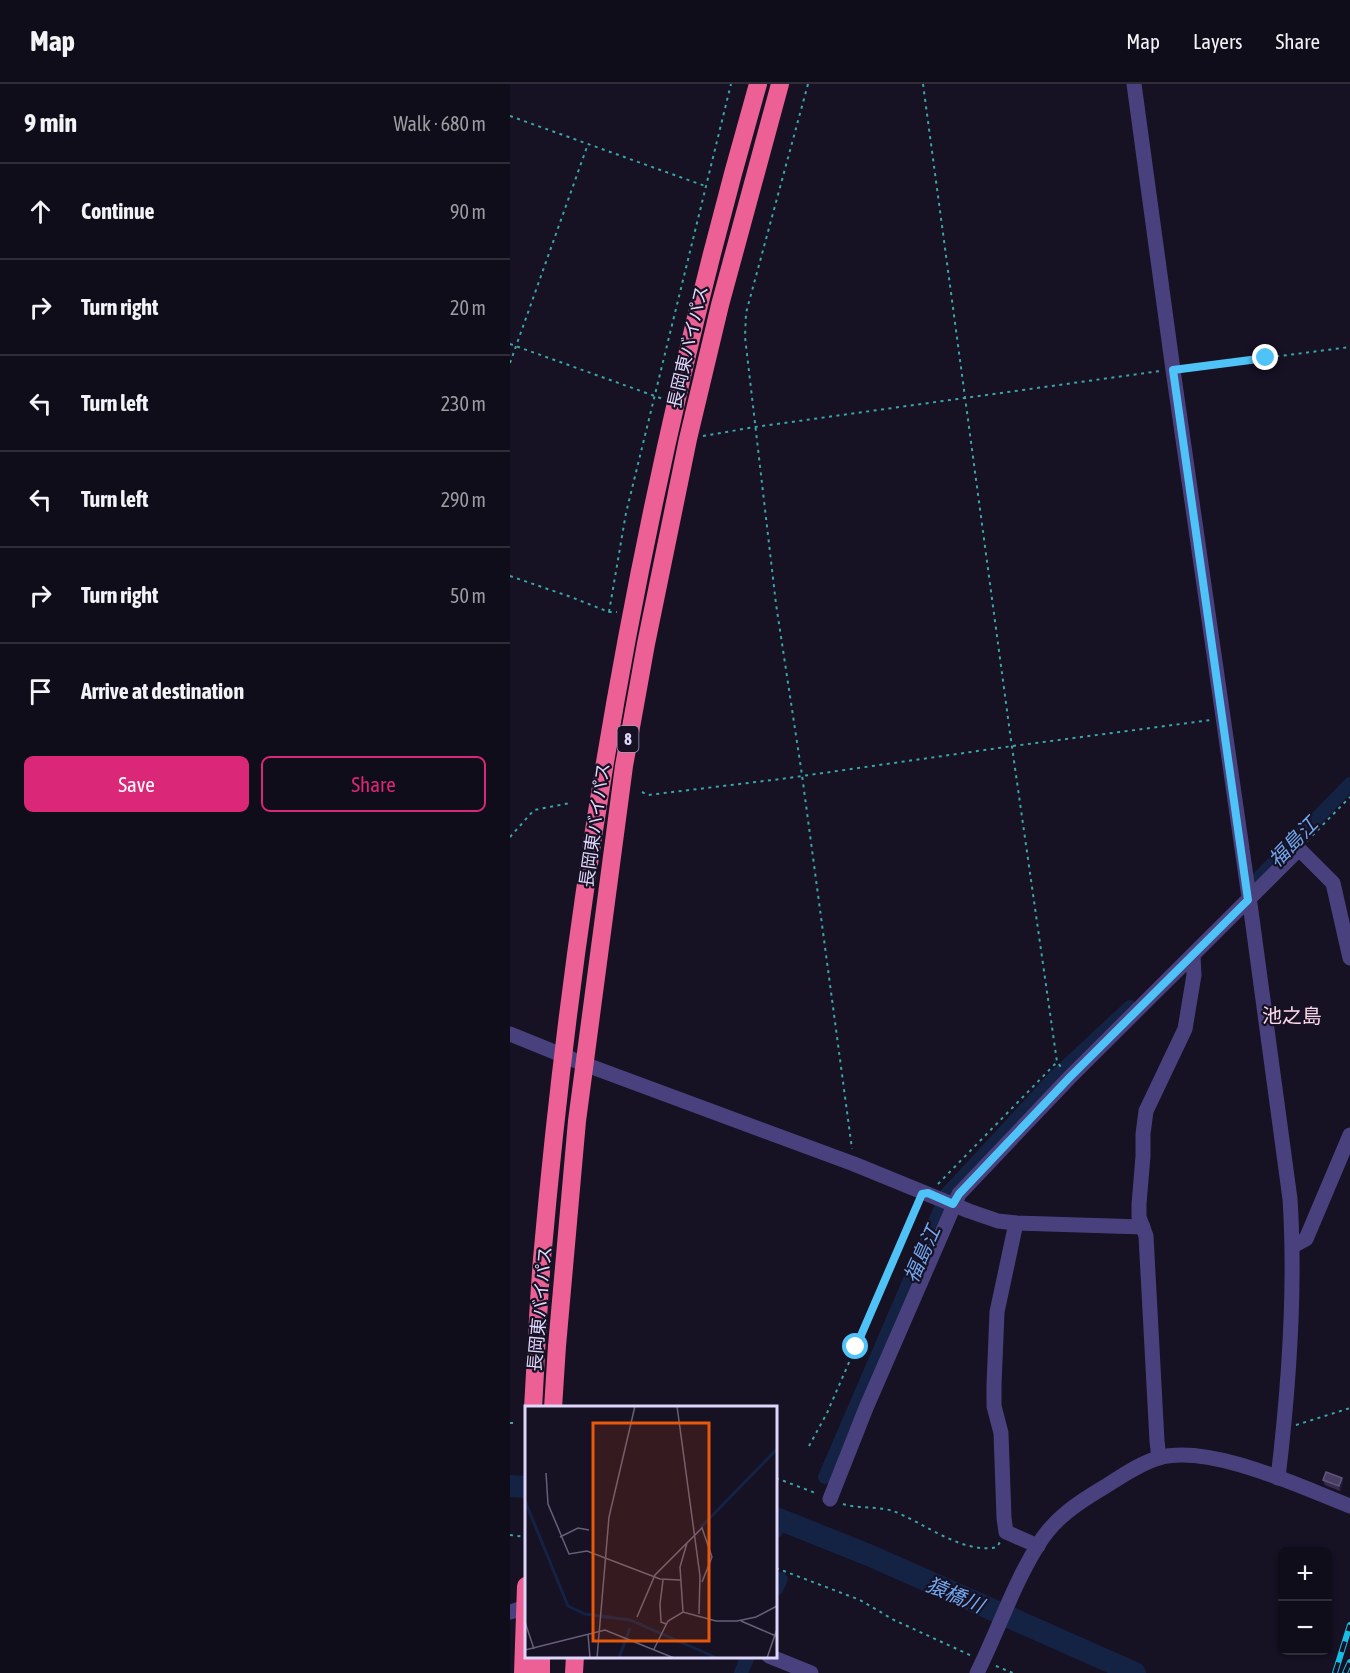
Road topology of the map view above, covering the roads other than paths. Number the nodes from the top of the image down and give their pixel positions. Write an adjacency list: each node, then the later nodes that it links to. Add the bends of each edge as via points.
1 (759, 84): 8 (highway, 長岡東バイパス / 8, via 701,296 652,510 599,790)
2 (780, 84): 9 (highway, 長岡東バイパス / 8, via 722,293 646,644 624,766)
3 (1134, 84): 4 (street)
4 (1248, 900): 5 (street); 6 (street, via 1299,849 1333,883); 14 (street, via 1290,1198)
5 (1192, 956): 11 (street, via 1070,1077); 13 (street, via 1194,975 1185,1029 1146,1111 1139,1204)
6 (1350, 958)
7 (510, 1034): 8 (street)
8 (563, 1055): 9 (street); 15 (highway, 長岡東バイパス / 8, via 542,1261)
9 (584, 1064): 11 (street); 16 (highway, 長岡東バイパス / 8)
10 (1350, 1135): 14 (street, via 1306,1239)
11 (953, 1204): 12 (street); 19 (street)
12 (1016, 1223): 13 (street); 21 (street, via 997,1312 994,1406 1002,1433 1006,1532)
13 (1143, 1227): 17 (street)
14 (1293, 1246): 18 (street, via 1285,1424)
15 (533, 1406)
16 (553, 1406)
17 (1160, 1458): 18 (street, via 1215,1458); 21 (street, via 1074,1505 1050,1527)
18 (1278, 1478): 20 (street)
19 (830, 1499)
20 (1350, 1506)
21 (1038, 1546): 27 (street)
22 (525, 1607): 24 (street)
23 (525, 1610): 28 (highway)
24 (510, 1612)
25 (575, 1658): 29 (highway)
26 (774, 1658): 30 (street)
27 (982, 1663)
28 (523, 1673)
29 (574, 1673)
30 (811, 1673)

